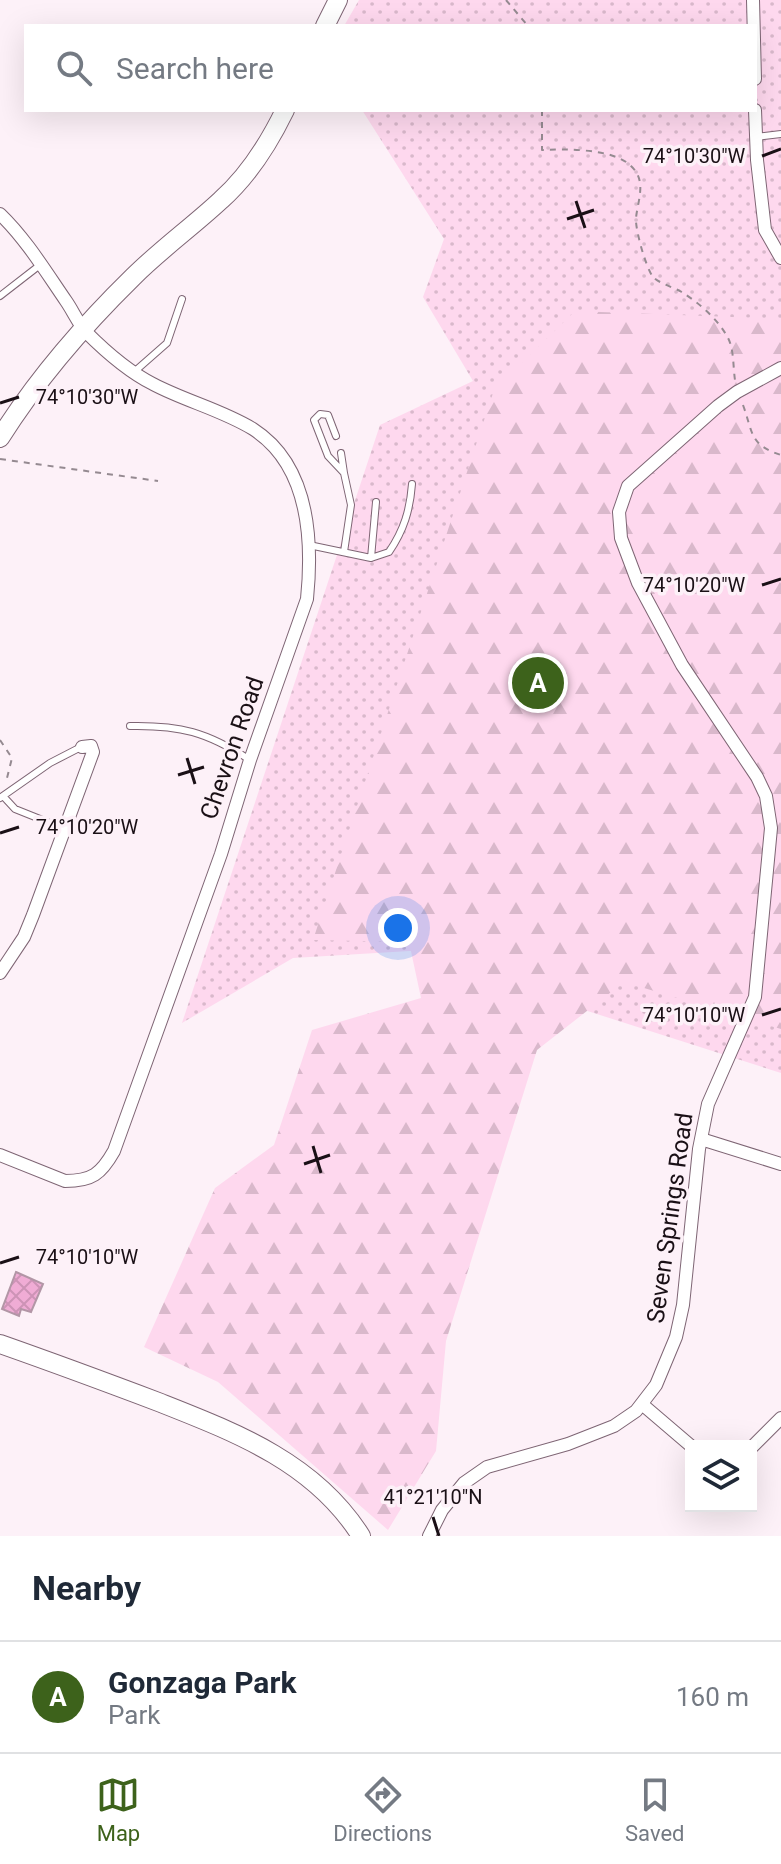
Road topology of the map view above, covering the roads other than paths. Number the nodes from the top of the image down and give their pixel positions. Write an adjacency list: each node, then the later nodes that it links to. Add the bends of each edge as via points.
1 (338, 0): 3 (street)
2 (753, 0): 4 (street)
3 (326, 24)
4 (754, 24)
5 (284, 112): 14 (street, via 242,178 132,278)
6 (755, 112): 8 (street)
7 (781, 134): 8 (lane)
8 (756, 137): 10 (street, via 765,230)
9 (0, 214): 11 (street, Chevron Road)
10 (781, 258)
11 (40, 265): 12 (lane); 14 (street, Chevron Road)
12 (0, 296)
13 (182, 299): 16 (lane, via 167,343)
14 (84, 330): 16 (street, Chevron Road); 18 (street, via 26,396)
15 (781, 368): 32 (street, Seven Springs Road, via 737,392 628,486 619,512 621,538 638,583 682,665 757,777 771,828 755,997 708,1104)
16 (134, 372): 23 (street, Chevron Road, via 252,429 278,451 295,479)
17 (336, 436): 20 (lane, via 328,415 314,420 328,456)
18 (0, 438)
19 (341, 453): 20 (lane)
20 (344, 473): 24 (lane, via 351,505)
21 (412, 484): 25 (lane, via 401,535 389,552)
22 (376, 502): 25 (lane)
23 (309, 545): 24 (lane); 28 (street, Chevron Road, via 307,599)
24 (344, 552): 25 (lane)
25 (371, 558)
26 (130, 726): 28 (lane, via 179,727)
27 (82, 747): 29 (lane); 30 (street, via 91,746 93,752)
28 (250, 760): 33 (street, Chevron Road, via 114,1151 103,1169 85,1179 65,1181)
29 (1, 797): 30 (lane, via 15,809)
30 (65, 829): 31 (street, via 24,937)
31 (0, 973)
32 (701, 1139): 34 (street); 36 (street, Seven Springs Road, via 676,1337)
33 (0, 1155)
34 (781, 1164)
35 (0, 1344): 40 (street, via 223,1428 281,1457 331,1498)
36 (643, 1405): 38 (street); 41 (street, Seven Springs Road, via 614,1426 487,1467 464,1483)
37 (781, 1418): 39 (street)
38 (685, 1441)
39 (757, 1442)
40 (361, 1536)
41 (429, 1536)

